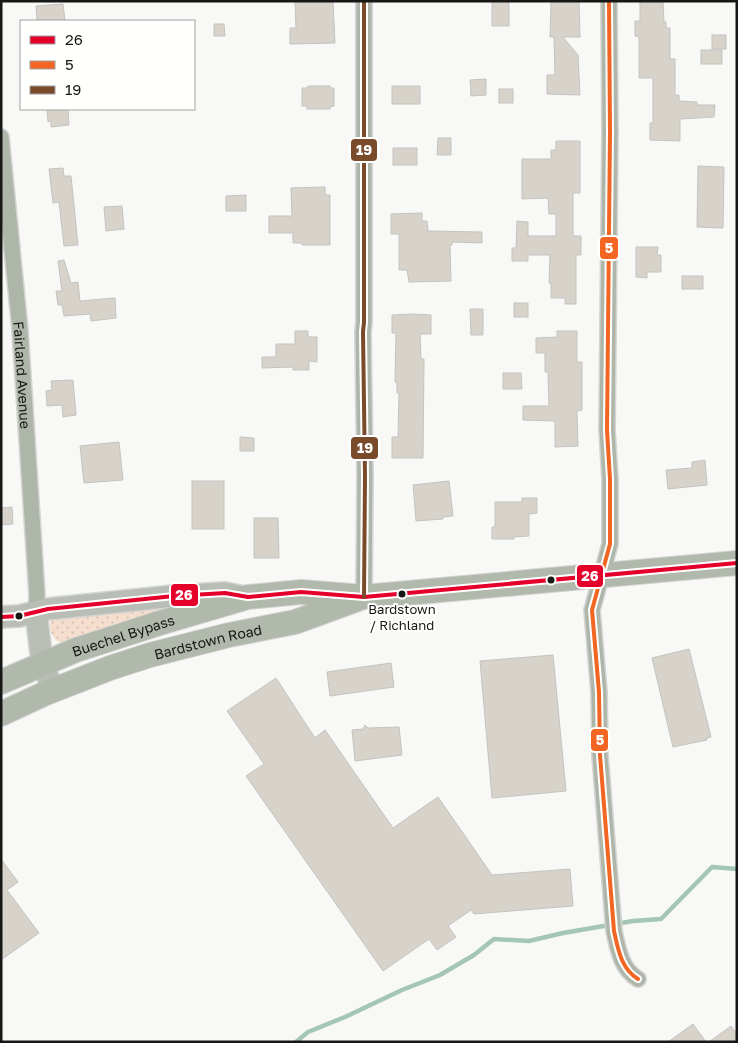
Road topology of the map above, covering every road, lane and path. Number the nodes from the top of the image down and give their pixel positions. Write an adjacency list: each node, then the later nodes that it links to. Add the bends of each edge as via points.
1 (364, 1): 8 (street)
2 (609, 1): 5 (street, via 607,430 610,544)
3 (1, 137): 9 (street, Fairland Avenue, via 20,330)
4 (737, 563): 5 (main road, Bardstown Road)
5 (602, 576): 8 (main road, Bardstown Road); 16 (street, via 592,610 611,900 618,947 626,969)
6 (289, 593): 7 (main road, Bardstown Road); 8 (main road, Bardstown Road); 11 (main road)
7 (248, 597): 9 (main road, Bardstown Road, via 225,593 174,596); 12 (main road, Buechel Bypass, via 120,635)
8 (364, 597): 11 (main road, Bardstown Road)
9 (36, 612): 10 (main road, Bardstown Road); 12 (main road)
10 (1, 617)
11 (295, 622): 14 (main road, Bardstown Road, via 230,634 150,655)
12 (44, 664): 13 (main road, Buechel Bypass); 14 (main road)
13 (1, 682)
14 (52, 690): 15 (main road)
15 (1, 714)
16 (638, 979)

